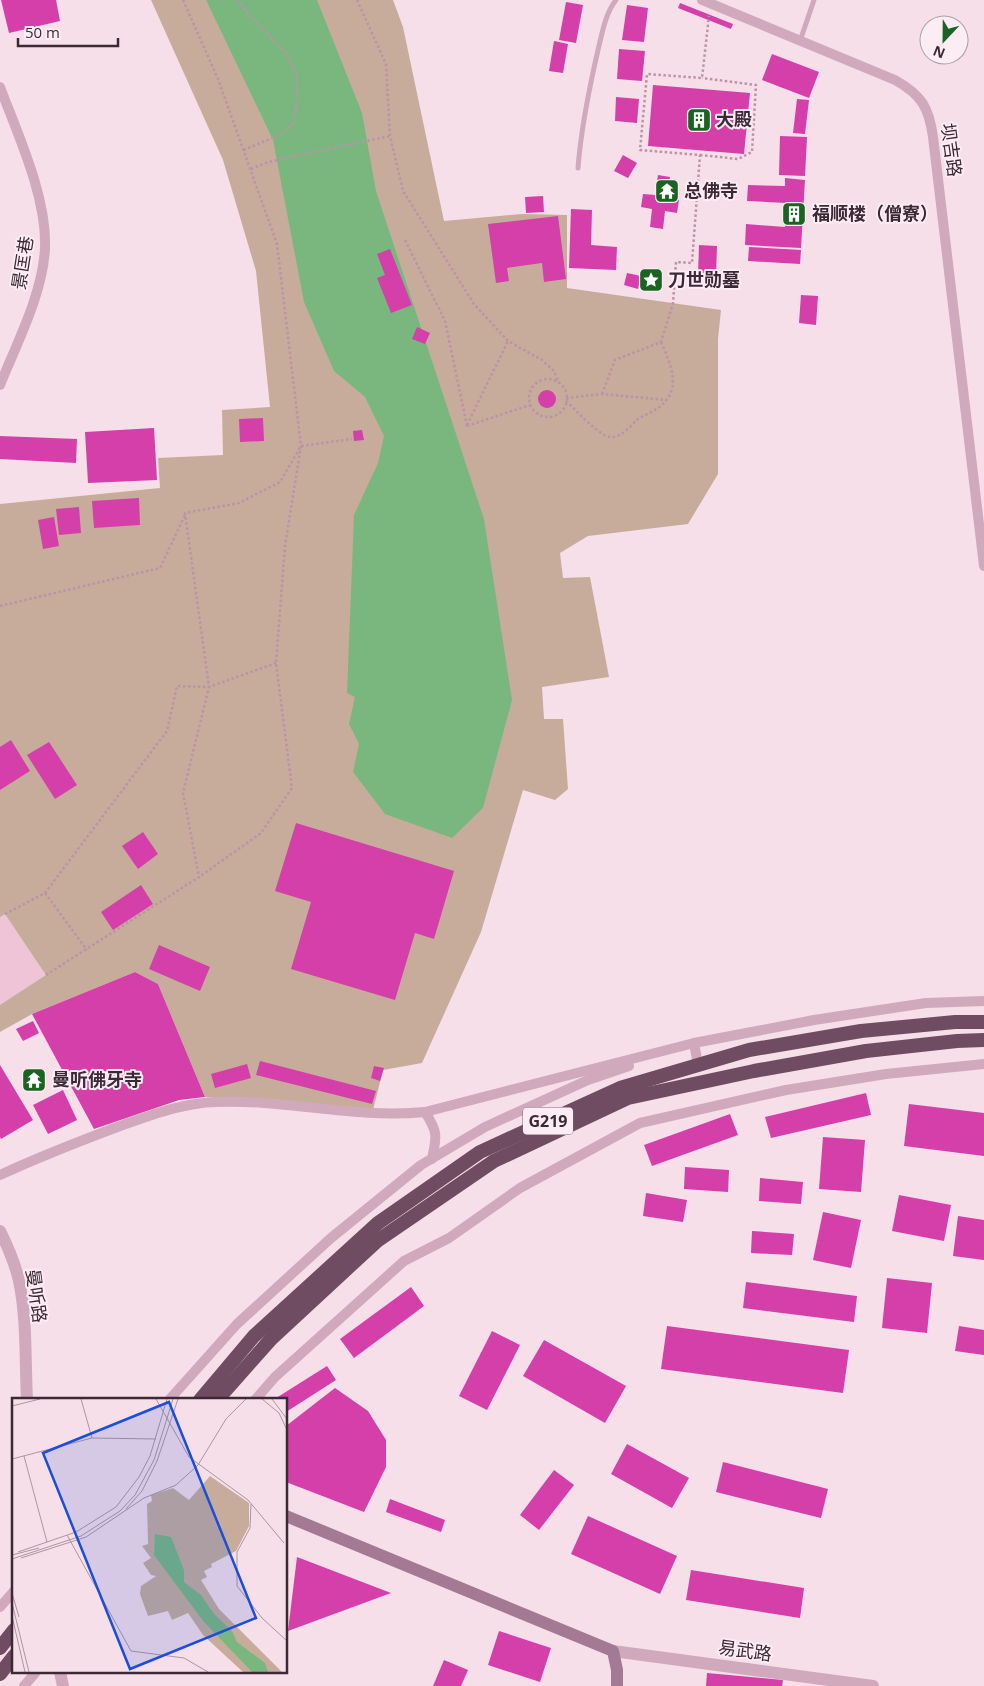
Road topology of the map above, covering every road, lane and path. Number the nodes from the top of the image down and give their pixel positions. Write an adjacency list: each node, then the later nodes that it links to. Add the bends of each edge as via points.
1 (183, 0): 12 (path, via 218,79)
2 (237, 0): 12 (path, via 287,54 297,77 293,124 281,134)
3 (357, 0): 11 (path, via 386,64)
4 (616, 0): 14 (lane, via 605,22 595,62)
5 (702, 0): 7 (street, 坝吉路)
6 (814, 0): 8 (lane)
7 (713, 5): 8 (street, 坝吉路); 9 (path)
8 (800, 41): 29 (street, 坝吉路, via 903,84 921,99 929,114)
9 (702, 78): 13 (path, via 756,85 752,152 738,159); 13 (path, via 647,74 640,150)
10 (0, 87): 20 (street, 景匡巷, via 40,204 45,240 40,280)
11 (390, 136): 15 (path, via 268,162); 17 (path, via 403,191 474,304)
12 (244, 150): 15 (path)
13 (700, 155): 18 (path, via 692,263 676,262 673,303)
14 (578, 168)
15 (251, 169): 27 (path, via 277,244)
16 (405, 240): 25 (path, via 446,320)
17 (508, 341): 19 (path, via 542,360 554,371); 25 (path)
18 (661, 342): 21 (path, via 615,360); 23 (path, via 671,365 674,385)
19 (559, 383): 22 (path); 24 (path, via 548,379 537,383 530,392)
20 (0, 385)
21 (602, 394): 22 (path); 23 (path)
22 (566, 399): 23 (path, via 602,434 610,437 624,433); 24 (path, via 563,409 548,416 537,413)
23 (668, 400)
24 (530, 404): 25 (path)
25 (467, 426)
26 (352, 440): 27 (path)
27 (301, 446): 28 (path, via 280,482 239,503); 31 (path, via 285,546)
28 (185, 513): 30 (path, via 160,568); 32 (path)
29 (984, 566)
30 (0, 606)
31 (276, 662): 32 (path); 33 (path, via 292,788 261,833)
32 (210, 687): 33 (path, via 183,793); 34 (path, via 177,686 167,731)
33 (199, 877): 36 (path)
34 (45, 892): 35 (path); 36 (path)
35 (5, 914)
36 (87, 950): 37 (path)
37 (46, 975)
38 (984, 1001): 41 (street, via 917,1004)
39 (984, 1022): 43 (highway, G219, via 861,1032 749,1050)
40 (984, 1040): 51 (highway, G219, via 866,1051 628,1098 494,1161 377,1241 271,1339)
41 (694, 1043): 43 (street); 44 (street); 45 (street, via 588,1080 485,1127)
42 (984, 1064): 52 (street, via 886,1074 786,1090 640,1124 520,1188 450,1238 404,1261 275,1377)
43 (698, 1065): 50 (highway, G219, via 620,1088 480,1152 378,1223 254,1336)
44 (425, 1112): 45 (street, via 434,1126 436,1140); 46 (street, via 369,1114 239,1102 192,1104 97,1135)
45 (432, 1159): 49 (street, via 302,1264 237,1324)
46 (0, 1175)
47 (0, 1231): 48 (street, 曼听路, via 19,1280)
48 (27, 1398)
49 (171, 1398)
50 (202, 1398)
51 (219, 1398)
52 (257, 1398)
53 (288, 1517): 58 (main road)
54 (12, 1593): 55 (street)
55 (0, 1607)
56 (12, 1633): 57 (highway)
57 (0, 1648)
58 (613, 1651): 63 (main road); 64 (street, 易武路)
59 (12, 1659): 60 (highway)
60 (0, 1674)
61 (34, 1674): 62 (street)
62 (24, 1686)
63 (617, 1686)
64 (873, 1686)

